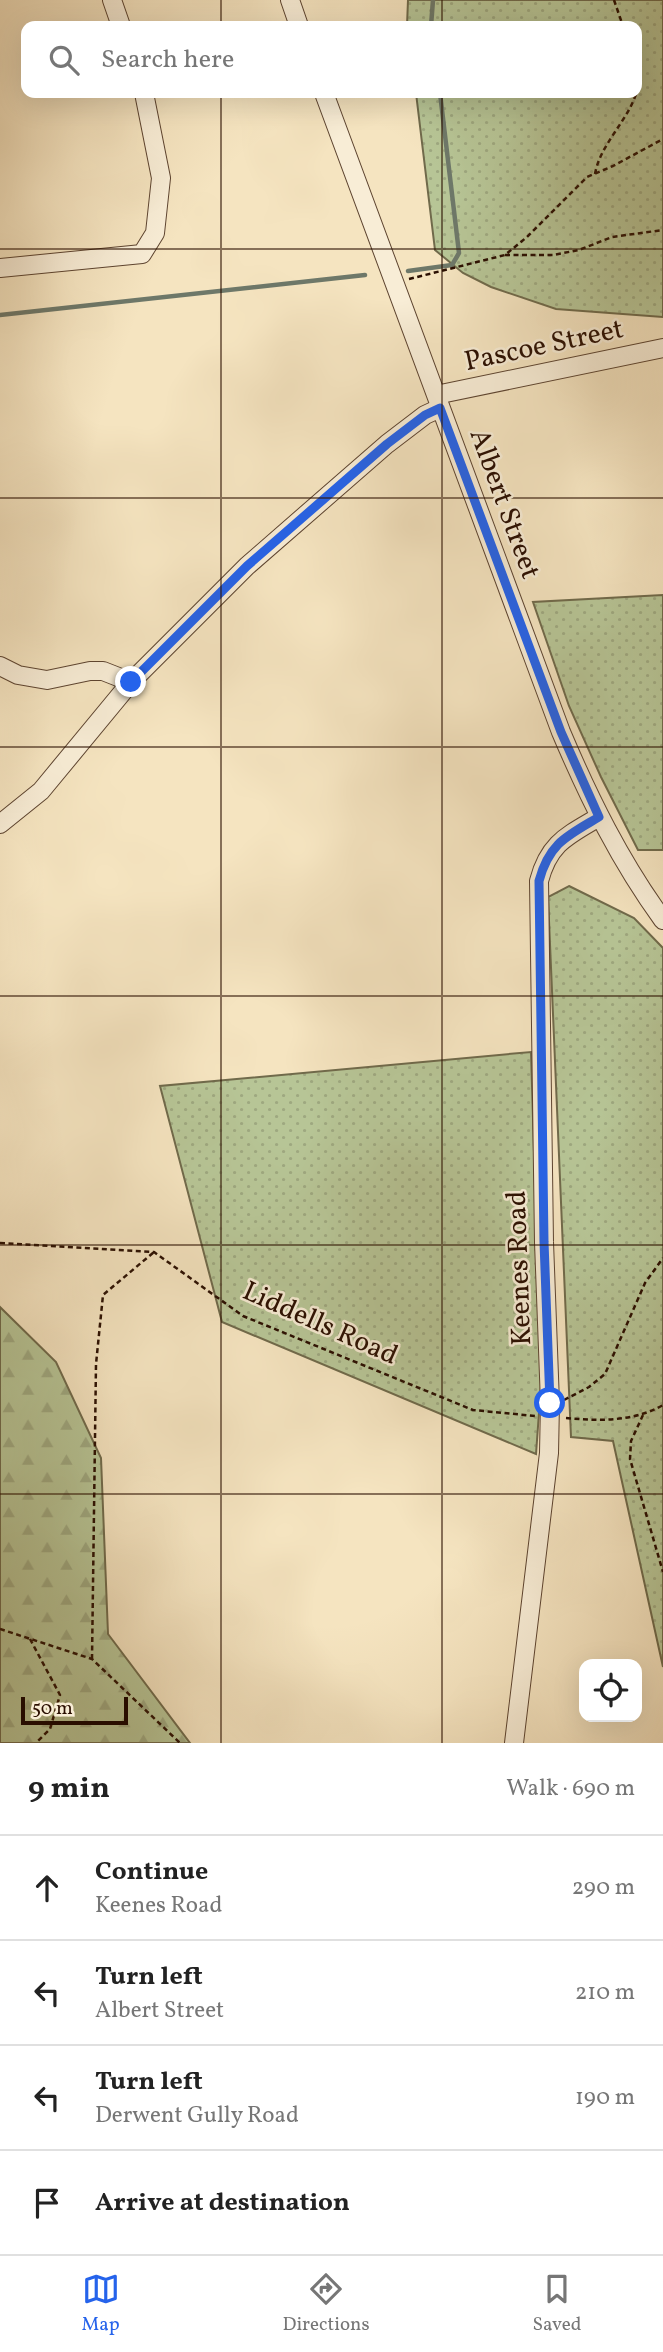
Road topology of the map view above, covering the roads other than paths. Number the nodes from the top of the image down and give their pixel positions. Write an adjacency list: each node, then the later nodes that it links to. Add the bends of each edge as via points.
1 (112, 0): 3 (street)
2 (290, 0): 4 (street)
3 (119, 21)
4 (297, 21)
5 (145, 98): 7 (street, via 161,178 155,233 142,254)
6 (326, 98): 9 (street, Albert Street)
7 (0, 268)
8 (663, 348): 9 (street, Pascoe Street)
9 (438, 402): 11 (street, Pascoe Street, via 247,566); 12 (street, Albert Street, via 561,732)
10 (0, 666): 11 (street, via 47,680 103,671)
11 (131, 682): 13 (street, Pascoe Street, via 41,791)
12 (599, 817): 14 (street, Albert Street); 15 (street, Keenes Road, via 555,845 539,881 549,1453)
13 (0, 824)
14 (663, 919)
15 (514, 1743)

